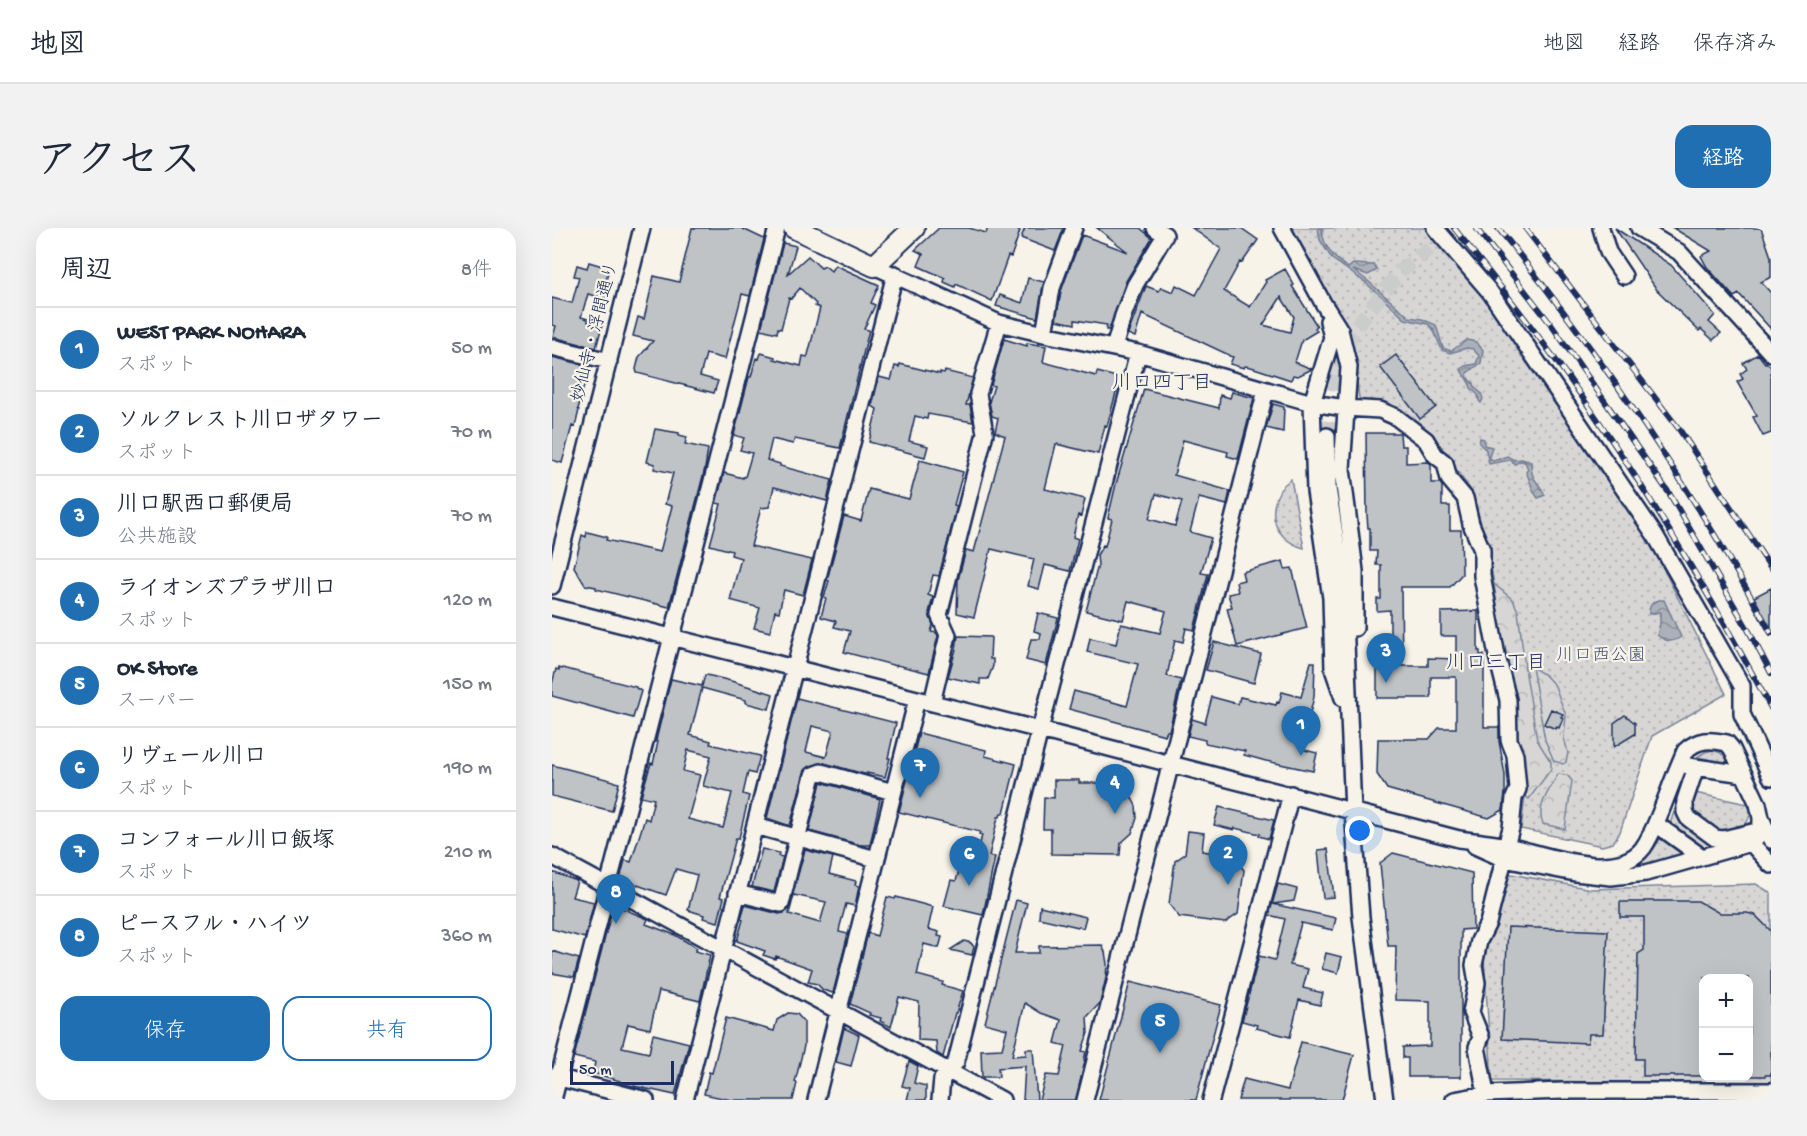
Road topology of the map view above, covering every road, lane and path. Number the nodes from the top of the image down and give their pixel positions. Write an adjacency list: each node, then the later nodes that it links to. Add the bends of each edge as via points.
1 (642, 228): 21 (street, 妙仙寺・浮間通り)
2 (777, 228): 28 (street)
3 (794, 228): 11 (main road)
4 (914, 228): 11 (main road)
5 (1074, 228): 16 (street, via 1052,288)
6 (1155, 228): 18 (street, via 1165,235 1136,285)
7 (1282, 228): 14 (street)
8 (1435, 228): 38 (street, via 1490,292 1655,535 1742,686 1742,714)
9 (1600, 228): 13 (street, via 1608,252)
10 (1639, 228): 20 (street, via 1679,252)
11 (874, 266): 12 (street)
12 (895, 274): 15 (street); 29 (street)
13 (1624, 276)
14 (1323, 303): 23 (street, via 1332,337); 24 (street, via 1340,330 1349,367)
15 (999, 323): 16 (street); 31 (street, via 978,394 985,433 939,615 948,635)
16 (1044, 334): 18 (street)
17 (552, 347): 21 (street)
18 (1114, 348): 19 (street)
19 (1138, 353): 22 (street); 33 (street)
20 (1771, 353)
21 (609, 361): 26 (street, 妙仙寺・浮間通り)
22 (1266, 390): 23 (street); 35 (street)
23 (1312, 403): 24 (street); 32 (street, via 1315,491 1331,598 1333,669)
24 (1345, 408): 32 (street, via 1342,469 1355,571 1356,688); 47 (street, via 1380,410 1396,417 1426,440 1465,498 1482,550 1482,576 1508,700 1509,740 1515,755 1518,789)
25 (1327, 436): 32 (street, via 1328,488 1344,595)
26 (552, 586)
27 (552, 607): 28 (street)
28 (672, 636): 29 (street); 52 (street)
29 (795, 668): 30 (street); 43 (street)
30 (917, 699): 31 (street); 39 (street)
31 (932, 703): 33 (street)
32 (1349, 717): 41 (street)
33 (1040, 730): 35 (street); 56 (street, via 956,1062)
34 (1679, 764): 36 (street); 37 (street, via 1693,744 1705,740 1727,742); 42 (street)
35 (1170, 765): 40 (street); 68 (street)
36 (1696, 767): 37 (street); 44 (street, via 1685,800 1688,818 1715,838)
37 (1744, 774): 44 (street)
38 (1771, 777)
39 (893, 792): 45 (street, via 821,772 813,775); 50 (street)
40 (1291, 794): 41 (street); 69 (street)
41 (1353, 812): 47 (street); 70 (street, via 1360,917)
42 (1656, 824): 47 (street, via 1635,856 1613,864); 49 (street)
43 (755, 826): 45 (street); 53 (street)
44 (1764, 829): 46 (street)
45 (798, 838): 50 (street); 53 (street, via 781,904)
46 (1751, 843): 49 (street); 51 (street)
47 (1505, 852): 49 (street, via 1575,873 1611,877 1646,873); 59 (street, via 1474,964 1477,983 1471,1012 1481,1037 1477,1047)
48 (552, 856): 52 (street)
49 (1702, 857)
50 (876, 859): 55 (street)
51 (1771, 865)
52 (608, 887): 54 (street); 57 (street)
53 (738, 893): 54 (street)
54 (723, 949): 55 (street); 64 (street)
55 (839, 1011): 56 (street); 65 (street)
56 (950, 1071): 66 (street, via 942,1079); 67 (street)
57 (555, 1077): 62 (street); 63 (street)
58 (1771, 1091): 61 (street)
59 (1486, 1094): 60 (street); 71 (street)
60 (1565, 1096): 61 (street)
61 (1719, 1096)
62 (553, 1100)
63 (646, 1100)
64 (684, 1100)
65 (816, 1100)
66 (940, 1100)
67 (1002, 1100)
68 (1084, 1100)
69 (1211, 1100)
70 (1385, 1100)
71 (1454, 1100)

